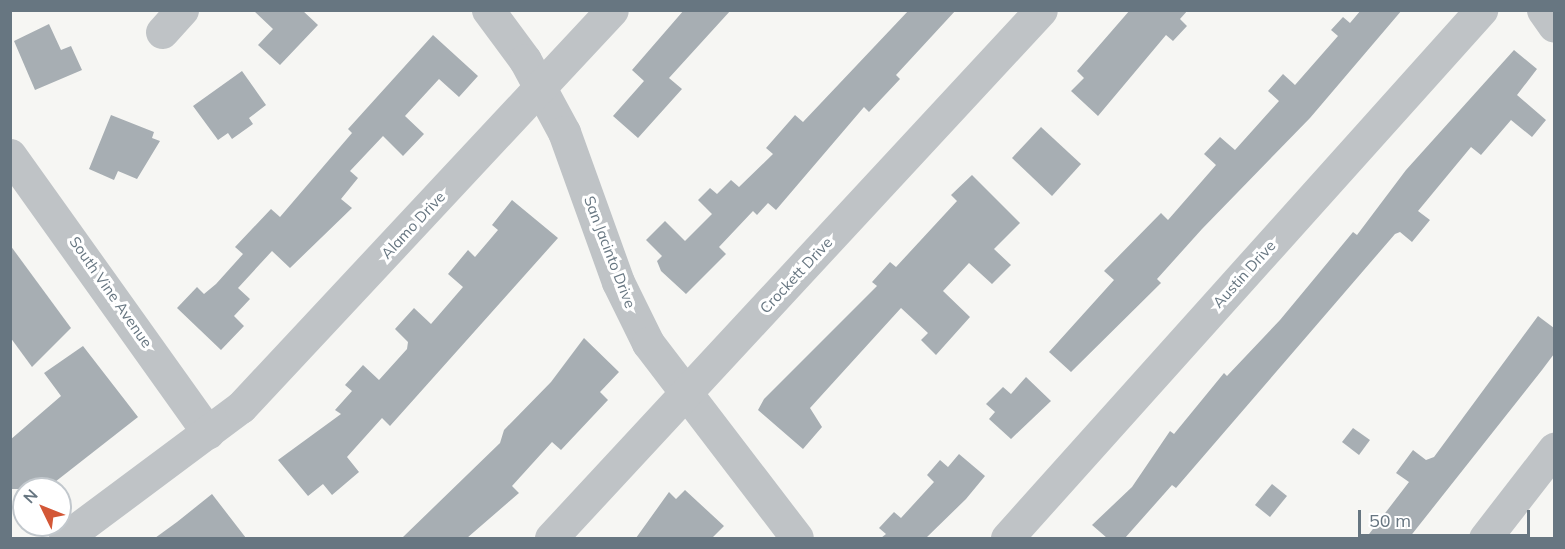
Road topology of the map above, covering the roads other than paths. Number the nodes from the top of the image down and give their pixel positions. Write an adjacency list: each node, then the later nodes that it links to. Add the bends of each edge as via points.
1 (488, 10): 7 (street, San Jacinto Drive)
2 (612, 10): 7 (street, Alamo Drive)
3 (1041, 10): 9 (street, Crockett Drive)
4 (1481, 10): 15 (street, Austin Drive)
5 (1543, 10): 6 (street)
6 (1554, 26)
7 (541, 87): 9 (street, San Jacinto Drive, via 574,154 626,300); 10 (street, Alamo Drive, via 257,392)
8 (10, 155): 10 (street, South Vine Avenue)
9 (684, 395): 13 (street, Crockett Drive); 14 (street, San Jacinto Drive)
10 (207, 433): 12 (street, Alamo Drive)
11 (1554, 449): 16 (street)
12 (64, 538)
13 (551, 538)
14 (797, 538)
15 (1007, 538)
16 (1485, 538)

